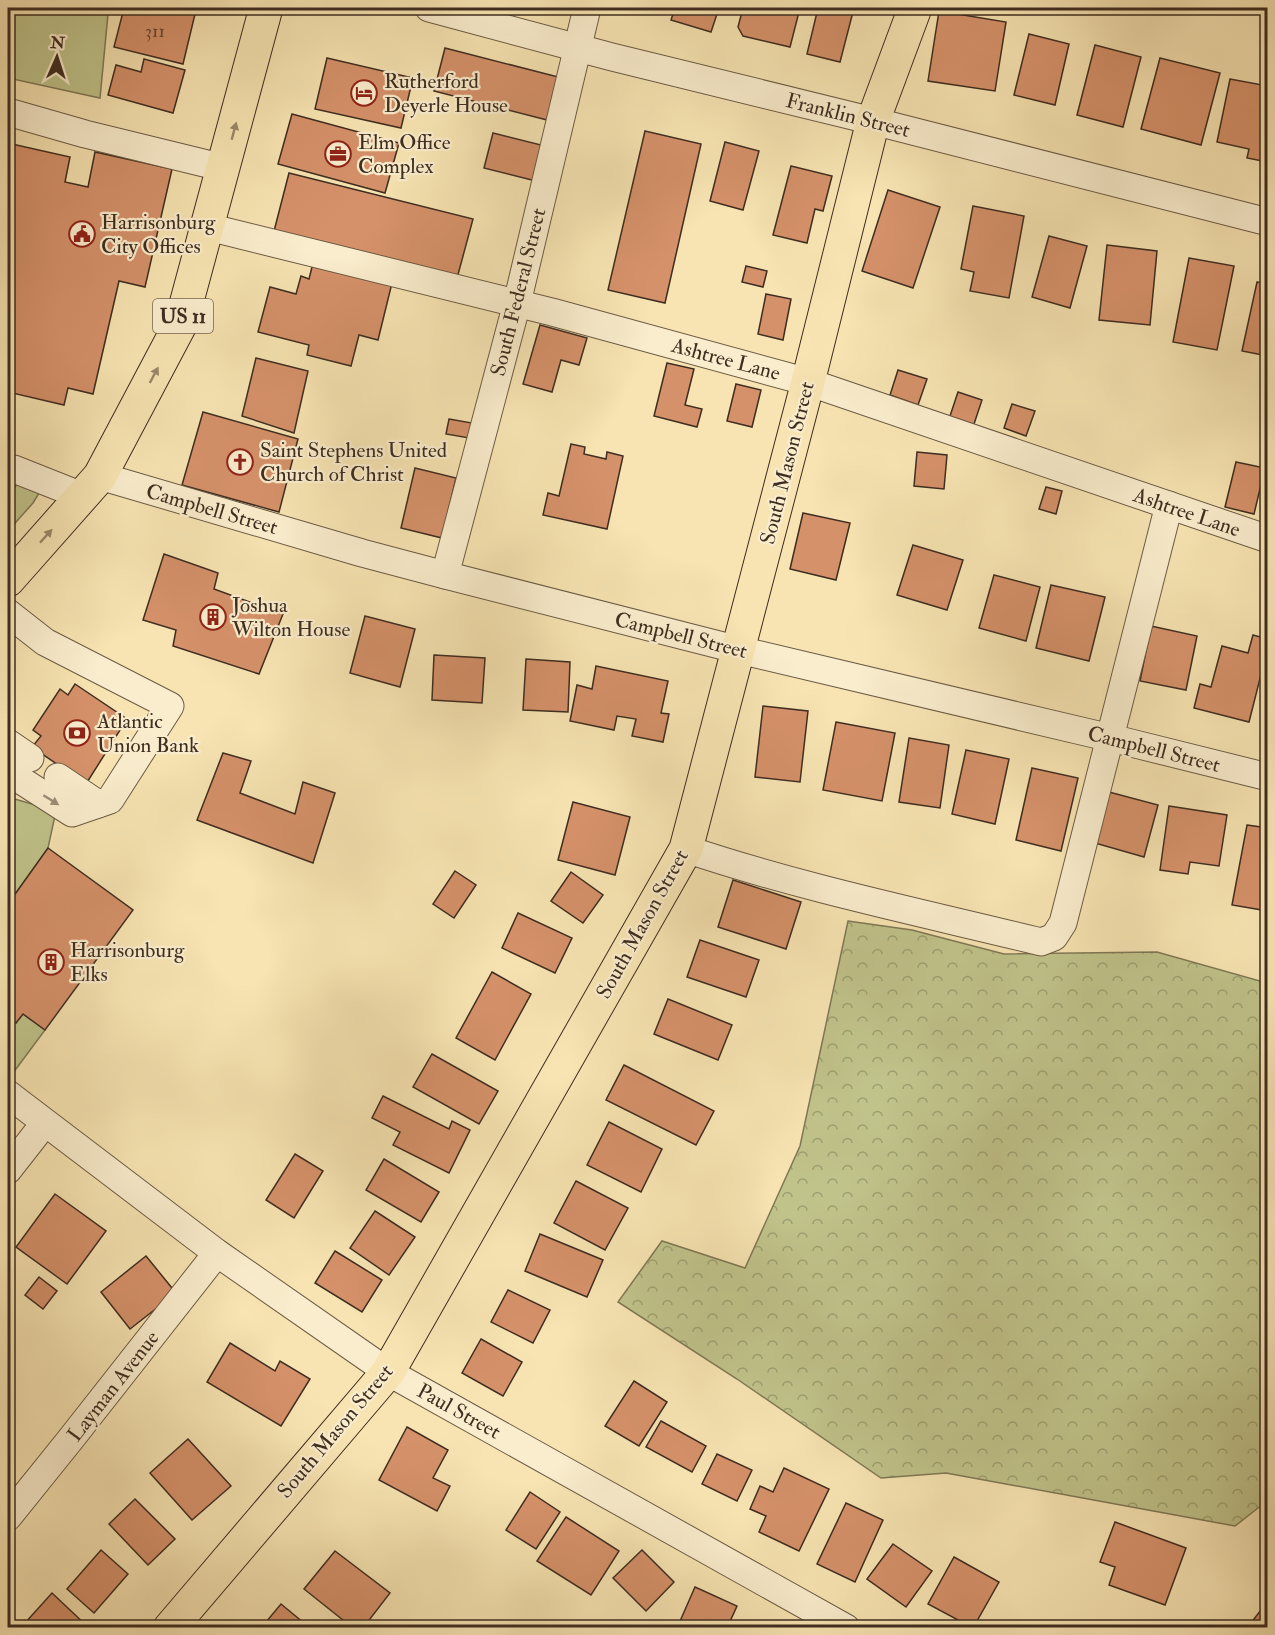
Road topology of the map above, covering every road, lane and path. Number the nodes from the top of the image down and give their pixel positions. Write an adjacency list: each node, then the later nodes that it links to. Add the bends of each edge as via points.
1 (267, 8): 8 (main road, US 11, one-way to 1)
2 (429, 8): 5 (street, Franklin Street)
3 (587, 8): 5 (street, South Federal Street)
4 (915, 8): 7 (main road, South Mason Street)
5 (577, 46): 7 (street, Franklin Street); 11 (street, South Federal Street)
6 (8, 112): 8 (street)
7 (873, 121): 9 (street, Franklin Street); 12 (main road, South Mason Street)
8 (224, 168): 10 (main road, US 11)
9 (1267, 218)
10 (208, 227): 11 (street, Ashtree Lane); 14 (main road, US 11, one-way to 10, via 181,323)
11 (517, 303): 12 (street, Ashtree Lane); 17 (street, South Federal Street)
12 (808, 382): 15 (street, Ashtree Lane); 20 (main road, South Mason Street)
13 (14, 469): 14 (street, Campbell Street)
14 (91, 486): 17 (street, Campbell Street); 18 (main road, US 11, one-way to 14)
15 (1169, 506): 16 (street, Ashtree Lane); 21 (street)
16 (1268, 540)
17 (445, 574): 20 (street, Campbell Street)
18 (8, 580)
19 (8, 613): 26 (street, via 45,642 170,706 110,800)
20 (739, 650): 21 (street, Campbell Street); 27 (main road, South Mason Street)
21 (1111, 738): 25 (street, Campbell Street); 27 (street, via 1064,923 1046,941 851,896)
22 (8, 743): 23 (street)
23 (19, 765): 26 (street, one-way to 26, via 72,813)
24 (58, 777): 26 (street)
25 (1268, 777)
26 (98, 804)
27 (686, 849): 32 (main road, South Mason Street)
28 (8, 1094): 29 (street, Paul Street)
29 (44, 1124): 30 (street); 31 (street, Paul Street)
30 (8, 1170)
31 (217, 1253): 32 (street, Paul Street); 33 (street, Layman Avenue)
32 (388, 1371): 34 (main road, South Mason Street); 35 (street, Paul Street)
33 (8, 1517)
34 (170, 1628)
35 (846, 1628)

